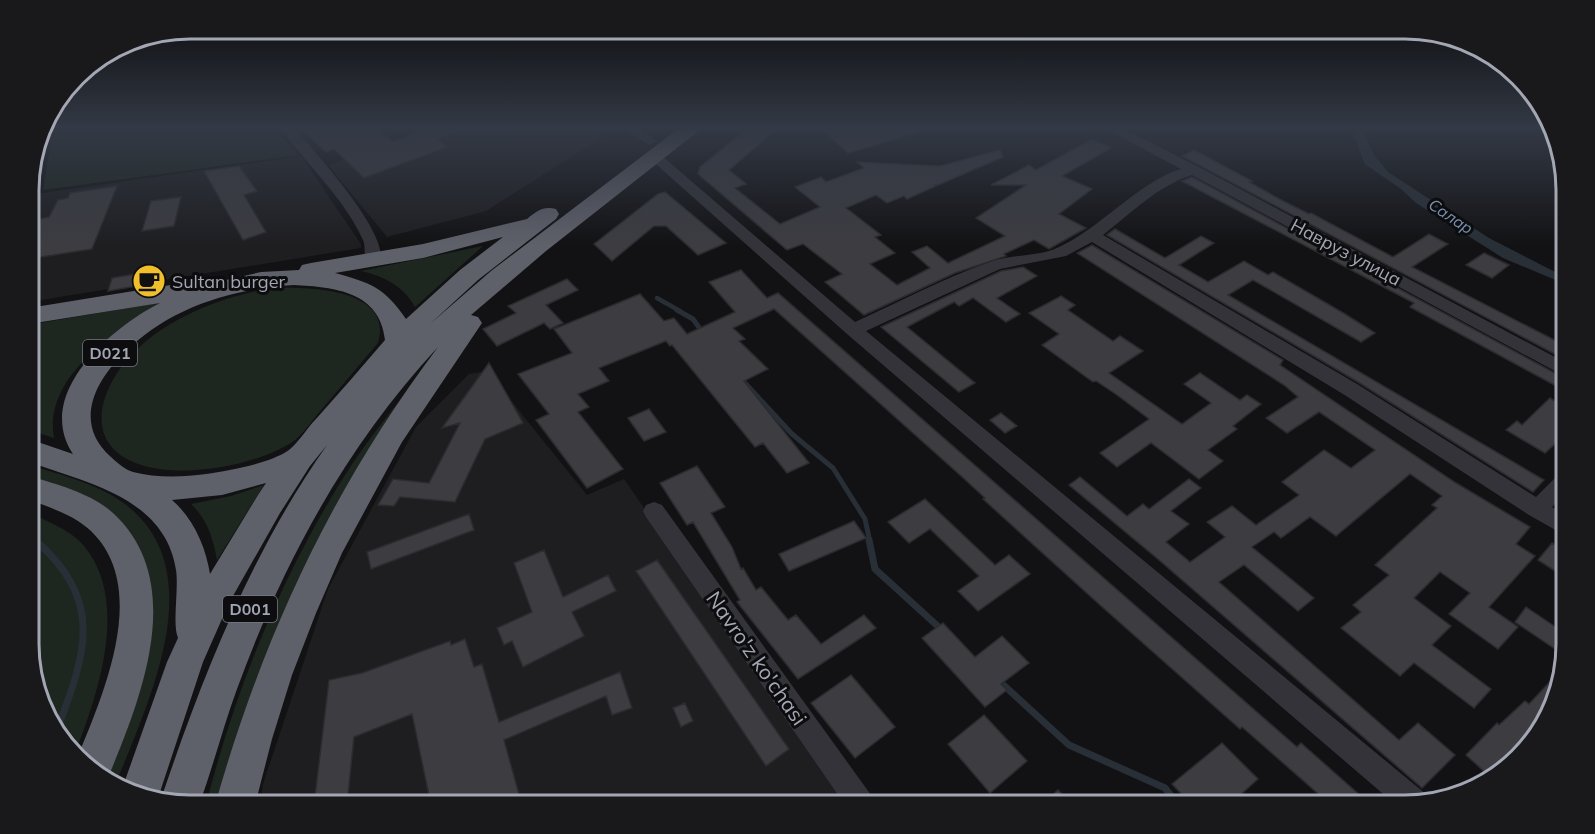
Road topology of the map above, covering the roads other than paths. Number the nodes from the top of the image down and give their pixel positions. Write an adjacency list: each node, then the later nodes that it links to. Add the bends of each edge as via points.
1 (320, 168): 8 (street, via 372,242)
2 (616, 168): 6 (highway, D001)
3 (681, 168): 11 (street)
4 (1190, 168): 5 (street, Навруз улица)
5 (1194, 170): 7 (street, via 1177,175 1150,192); 13 (street, Навруз улица)
6 (539, 233): 8 (highway, D021); 12 (highway, D001, via 469,275); 14 (highway, D001); 28 (highway, via 420,391 339,525 293,621 268,688)
7 (1092, 235): 11 (street, via 1060,253 996,265); 21 (street, via 1350,388)
8 (373, 259): 9 (highway, D021)
9 (244, 281): 10 (highway, D021); 12 (highway, D021, via 312,278 356,286 389,308); 18 (highway, D021, via 166,310 116,346 91,375 78,405 77,434 98,464)
10 (39, 314)
11 (854, 330): 30 (street)
12 (401, 339): 14 (highway, D021); 17 (highway, D001)
13 (1556, 366)
14 (396, 375): 15 (highway, D001)
15 (353, 429): 17 (highway, D021); 27 (highway, D001, via 279,551 247,616 205,723)
16 (39, 453): 18 (highway, D021)
17 (299, 458): 18 (highway, D021, via 256,475 198,486 163,488); 24 (highway, D001, via 214,596)
18 (118, 480): 24 (highway, D021, via 159,506 186,543 195,603)
19 (1556, 490): 21 (street)
20 (39, 491): 25 (highway, via 70,503 103,524 123,548 134,578 134,646)
21 (1538, 509): 23 (street)
22 (654, 511): 29 (street, Navro'z ko'chasi)
23 (1556, 521)
24 (185, 662): 26 (highway, D001)
25 (96, 761)
26 (142, 787)
27 (183, 795)
28 (238, 795)
29 (854, 795)
30 (1405, 795)

